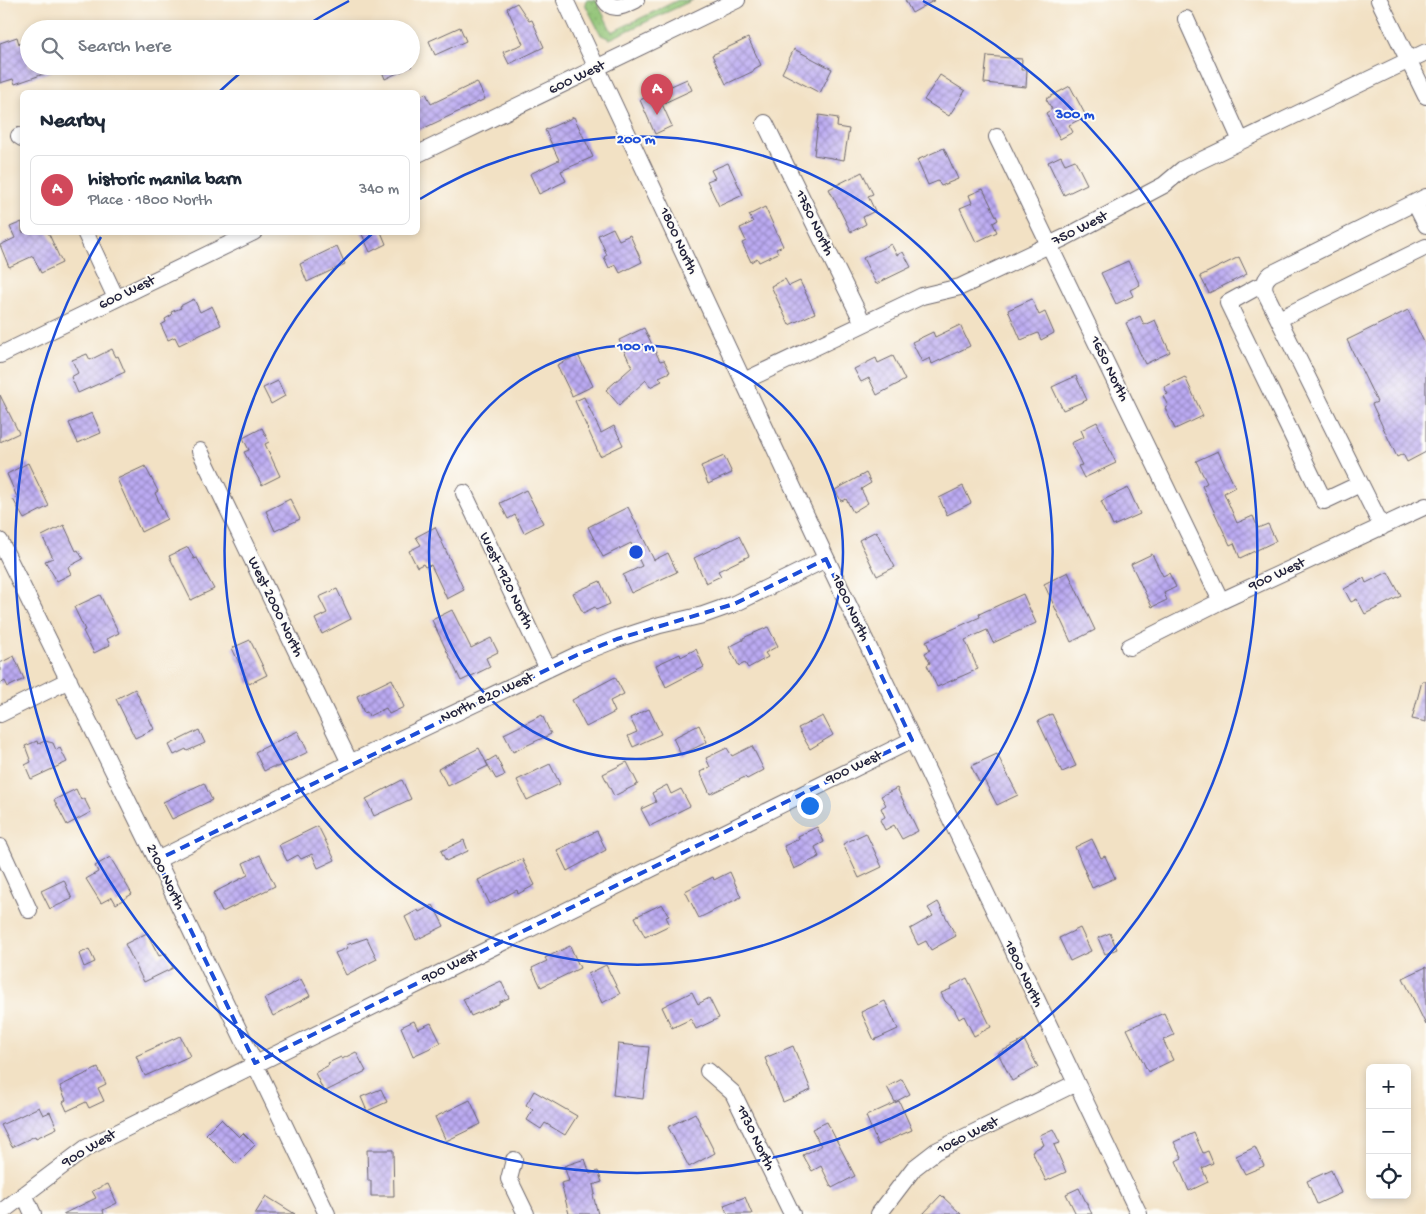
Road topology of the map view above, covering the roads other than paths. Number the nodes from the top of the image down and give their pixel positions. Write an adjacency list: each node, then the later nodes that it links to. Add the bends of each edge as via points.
1 (565, 0): 9 (street, 1800 North)
2 (605, 0): 3 (street, via 614,8)
3 (636, 0)
4 (737, 0): 9 (street, 600 West)
5 (1379, 0): 8 (street)
6 (1186, 18): 13 (street)
7 (1426, 52): 8 (street, 750 West)
8 (1408, 60): 10 (street); 13 (street, 750 West)
9 (596, 68): 14 (street, 600 West); 26 (street, 1800 North)
10 (1426, 96)
11 (765, 123): 24 (street, 1750 North)
12 (997, 138): 19 (street, 1650 North)
13 (1241, 141): 19 (street, 750 West, via 1183,169 1164,185)
14 (420, 153)
15 (1420, 200): 16 (street); 21 (street, via 1271,274)
16 (1426, 226)
17 (86, 235): 22 (street)
18 (248, 235): 22 (street, 600 West)
19 (1049, 244): 24 (street, 750 West, via 960,286 922,296); 34 (street, 1650 North)
20 (1426, 247): 23 (street)
21 (1264, 286): 23 (street); 28 (street, via 1228,303 1324,501)
22 (116, 298): 25 (street, 600 West)
23 (1279, 319): 28 (street)
24 (863, 323): 26 (street, 750 West)
25 (0, 355)
26 (744, 381): 33 (street, 1800 North)
27 (200, 451): 40 (street, West 2000 North)
28 (1360, 484): 31 (street)
29 (464, 493): 36 (street, West 1920 North)
30 (1426, 506): 31 (street, 900 West)
31 (1382, 527): 34 (street, 900 West)
32 (0, 541): 37 (street, 2100 North)
33 (826, 559): 36 (street, North 820 West, via 734,604 616,639); 39 (street, 1800 North)
34 (1221, 601): 35 (street, 900 West)
35 (1129, 647)
36 (548, 669): 40 (street, North 820 West)
37 (69, 680): 38 (street); 42 (street, 2100 North)
38 (0, 714)
39 (912, 740): 44 (street, 900 West); 46 (street, 1800 North)
40 (350, 763): 42 (street, North 820 West)
41 (0, 847): 43 (street)
42 (157, 860): 44 (street, 2100 North)
43 (29, 910)
44 (255, 1063): 48 (street, 900 West, via 86,1148); 51 (street, 2100 North)
45 (708, 1071): 53 (street, 1930 North, via 734,1093)
46 (1076, 1083): 54 (street, 1060 West, via 936,1151 914,1168); 55 (street, 1800 North)
47 (514, 1160): 52 (street, via 509,1179)
48 (24, 1194): 49 (street, 900 West); 50 (street)
49 (0, 1213)
50 (34, 1214)
51 (328, 1214)
52 (526, 1214)
53 (792, 1214)
54 (879, 1214)
55 (1139, 1214)

